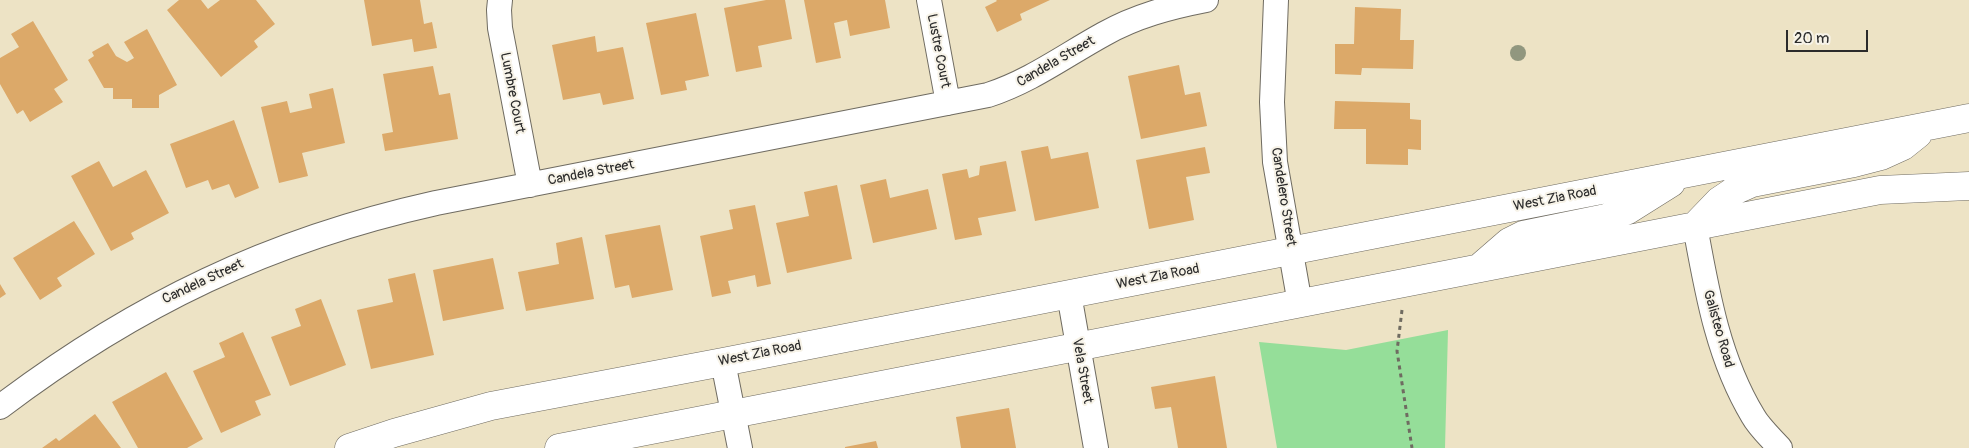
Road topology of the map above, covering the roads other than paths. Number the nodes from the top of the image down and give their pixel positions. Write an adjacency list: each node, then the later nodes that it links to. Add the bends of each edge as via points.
1 (500, 0): 9 (street, Lumbre Court, via 500,28)
2 (928, 0): 5 (street, Lustre Court)
3 (1206, 0): 5 (street, Candela Street, via 1168,8 1124,24 1010,88)
4 (1276, 0): 12 (street, Candelero Street, via 1272,102 1275,162)
5 (948, 103): 9 (street, Candela Street)
6 (1969, 118): 7 (main road, West Zia Road)
7 (1927, 126): 8 (main road, West Zia Road); 11 (main road, via 1903,146 1881,156 1752,183 1719,201)
8 (1686, 173): 12 (main road, West Zia Road); 13 (main road, via 1628,210 1509,242)
9 (530, 185): 18 (street, Candela Street, via 388,214 332,230 253,259 126,321)
10 (1969, 186): 11 (main road, via 1880,190)
11 (1695, 226): 13 (main road); 24 (street, Galisteo Road, via 1703,276 1728,368 1753,417)
12 (1291, 250): 14 (main road, West Zia Road); 15 (street, Candelero Street)
13 (1478, 269): 15 (main road)
14 (1069, 294): 16 (street, Vela Street); 17 (main road, West Zia Road)
15 (1300, 304): 16 (main road)
16 (1078, 347): 19 (main road); 23 (street, Vela Street)
17 (723, 362): 19 (street); 20 (main road, West Zia Road, via 491,406)
18 (0, 407)
19 (734, 414): 21 (main road); 22 (street)
20 (349, 448)
21 (559, 448)
22 (740, 448)
23 (1096, 448)
24 (1780, 448)

